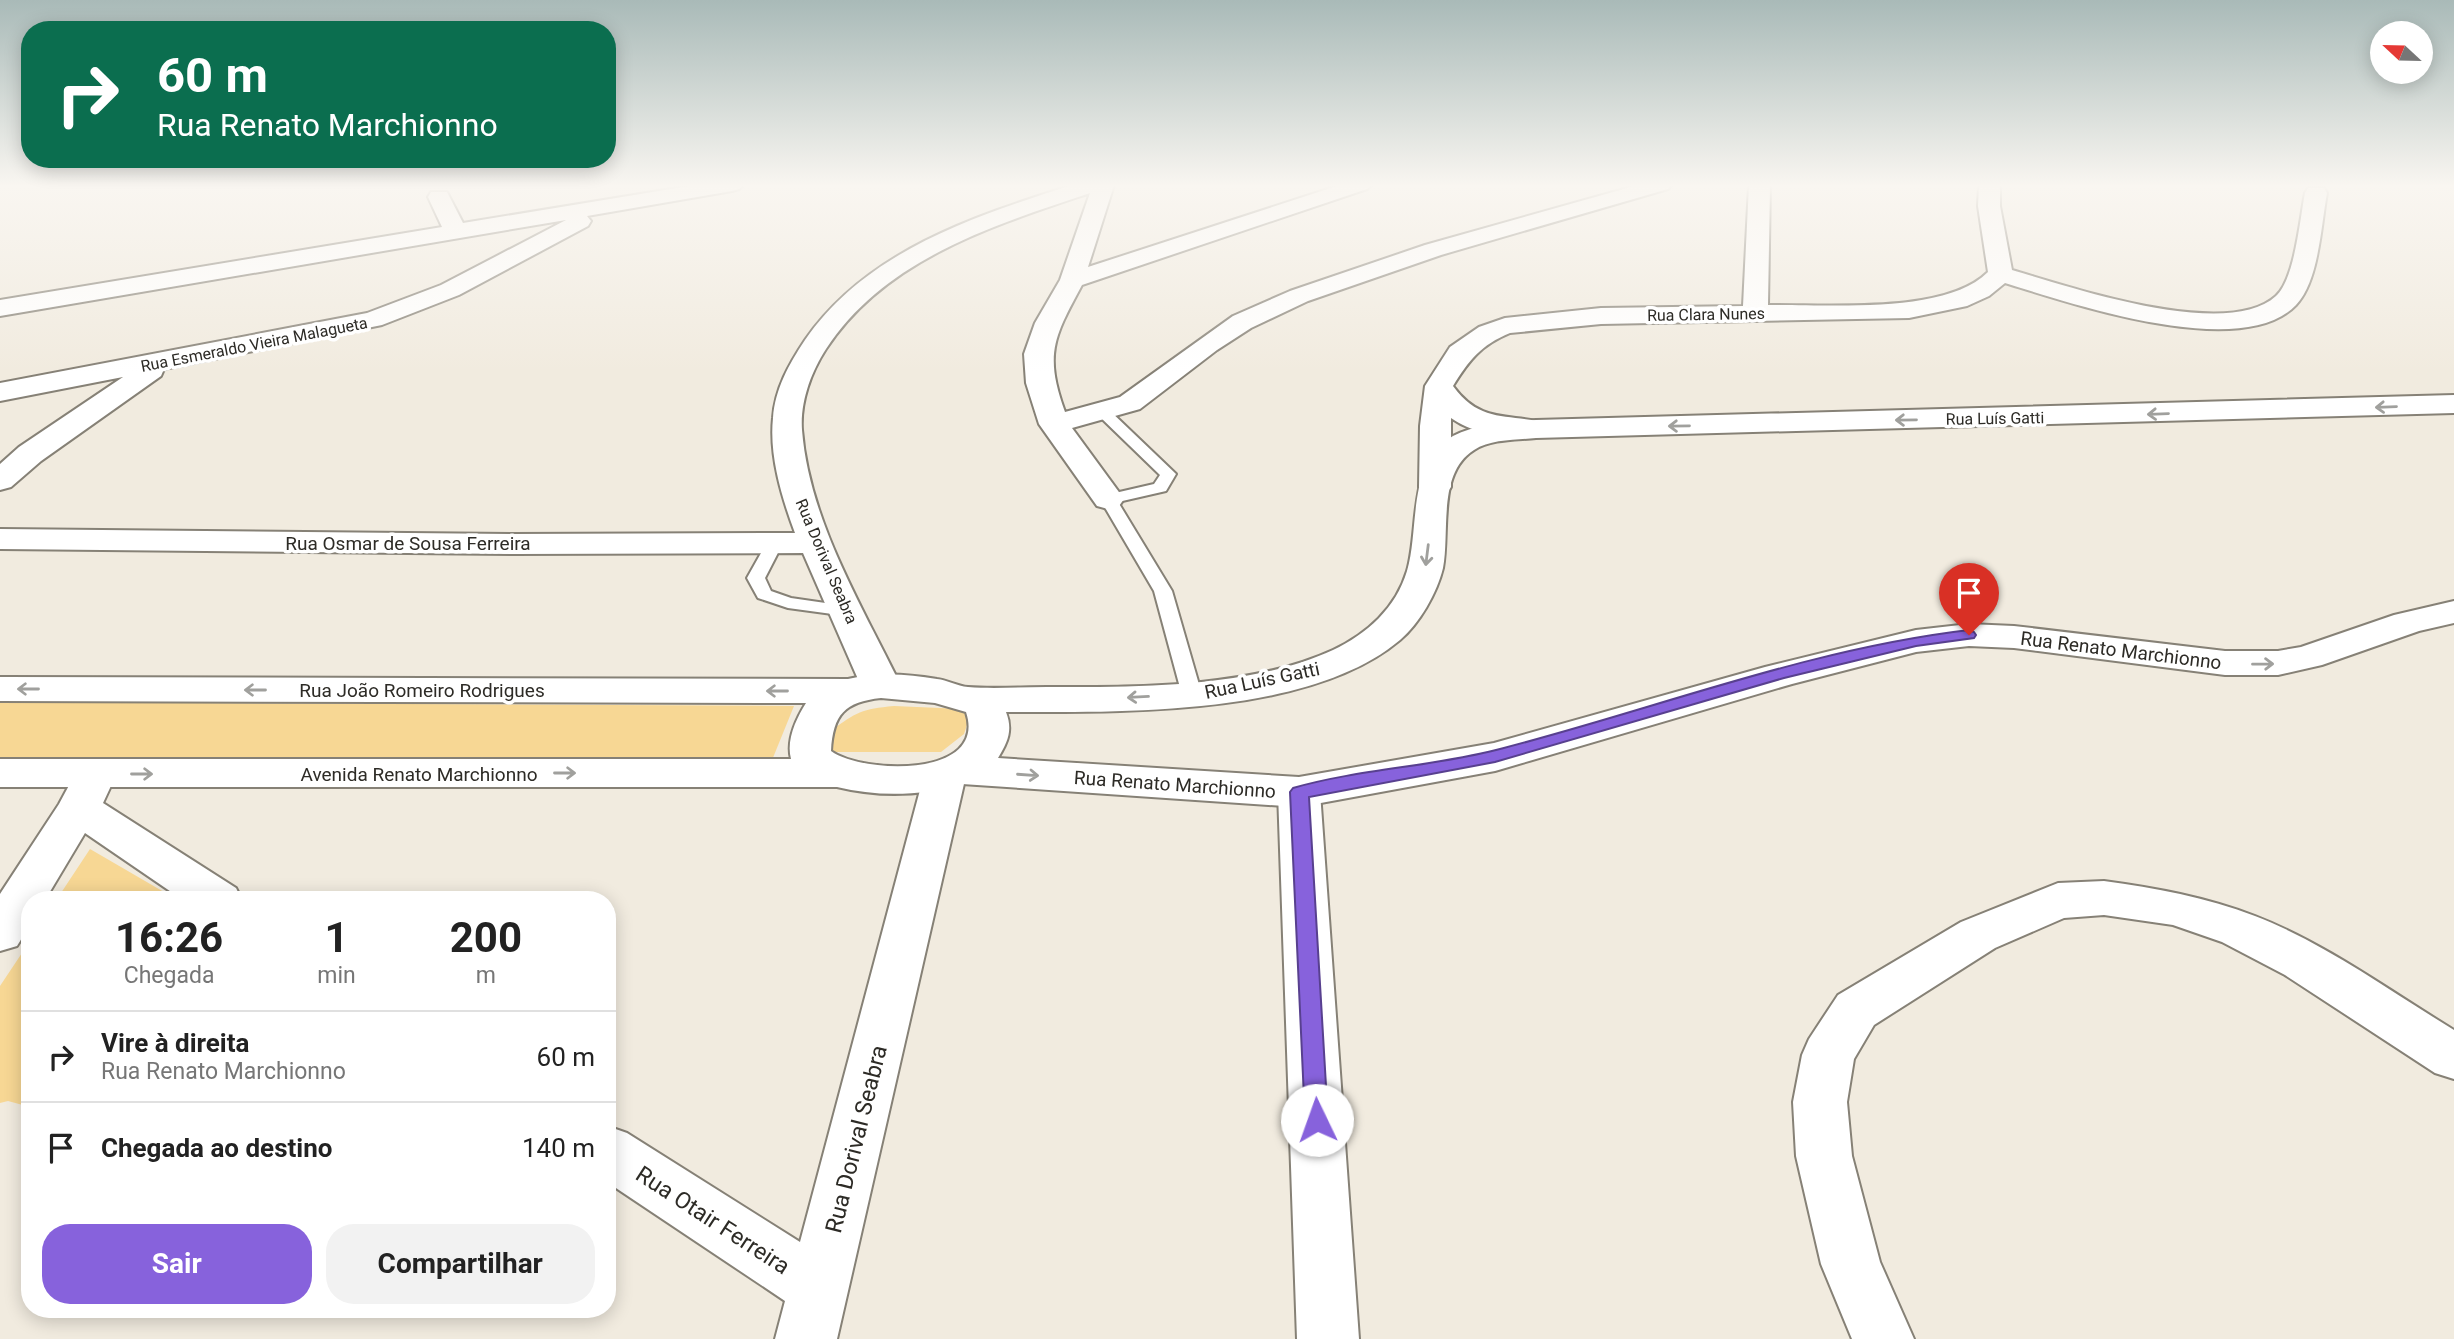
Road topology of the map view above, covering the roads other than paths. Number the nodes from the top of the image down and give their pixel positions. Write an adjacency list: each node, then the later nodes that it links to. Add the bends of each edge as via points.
1 (353, 247): 12 (street)
2 (519, 247): 14 (street, Rua Esmeraldo Vieira Malagueta, via 450,290 361,323)
3 (930, 247): 26 (street, Rua Dorival Seabra, via 894,267 850,300 816,340 794,382 787,429 797,489)
4 (1083, 247): 11 (street)
5 (1171, 247): 11 (street)
6 (1442, 247): 18 (street, via 1299,296 1242,322 1146,393)
7 (1757, 247): 13 (street)
8 (1998, 247): 10 (street)
9 (2304, 247): 10 (street, via 2296,285 2286,303 2266,314 2220,323 2147,313)
10 (2000, 274): 13 (street, Rua Clara Nunes, via 1972,298 1928,308)
11 (1072, 280): 19 (street, via 1048,323 1038,354 1040,383)
12 (0, 308)
13 (1755, 314): 15 (street, Rua Clara Nunes, via 1601,316 1505,326 1461,353)
14 (163, 362): 16 (street, Rua Esmeraldo Vieira Malagueta); 21 (street)
15 (1439, 386): 20 (street, Rua Luís Gatti, via 1468,418); 22 (street, Rua Clara Nunes)
16 (0, 392)
17 (2454, 404): 20 (street, Rua Luís Gatti, one-way to 20)
18 (1103, 412): 19 (street); 23 (lane, via 1168,474 1160,488)
19 (1054, 424): 23 (street)
20 (1536, 429): 22 (street, Rua Luís Gatti, via 1494,434 1463,444 1453,451)
21 (0, 480)
22 (1435, 487): 31 (street, Rua Luís Gatti, one-way to 31, via 1426,567 1410,601 1387,632 1315,672)
23 (1108, 499): 31 (lane, via 1163,591)
24 (0, 539): 25 (street, Rua Osmar de Sousa Ferreira)
25 (775, 543): 26 (street, Rua Osmar de Sousa Ferreira); 27 (lane, via 756,578 764,594 788,603)
26 (817, 543): 27 (street, Rua Dorival Seabra)
27 (847, 611): 30 (street, Rua Dorival Seabra)
28 (2454, 611): 37 (street, Rua Renato Marchionno, one-way to 28, via 1495,757 1779,674 1916,641 1969,635 2014,637 2225,663 2278,663)
29 (0, 689): 30 (street, Rua João Romeiro Rodrigues, one-way to 29)
30 (863, 689): 32 (street, Rua João Romeiro Rodrigues, via 937,691); 35 (street, via 822,709 810,732 810,756)
31 (1192, 695): 32 (street, Rua Luís Gatti, one-way to 32)
32 (970, 699): 33 (street, via 982,704 990,730 986,745 974,760)
33 (953, 772): 35 (street, Rua Renato Marchionno, via 925,779); 37 (street, Rua Renato Marchionno, one-way to 37); 44 (street, Rua Dorival Seabra)
34 (0, 773): 36 (street, Avenida Renato Marchionno)
35 (838, 773): 36 (street, Avenida Renato Marchionno, one-way to 35)
36 (87, 792): 38 (street); 39 (street)
37 (1299, 792): 45 (street)
38 (26, 891)
39 (208, 891)
40 (21, 899): 41 (street)
41 (0, 933)
42 (2454, 1057): 46 (street, via 2302,961 2239,929 2175,908 2104,898 2058,901 1978,935 1856,1010 1828,1055 1820,1102 1824,1156 1851,1264)
43 (616, 1159): 44 (street, Rua Otair Ferreira)
44 (813, 1314)
45 (1328, 1339)
46 (1883, 1339)

